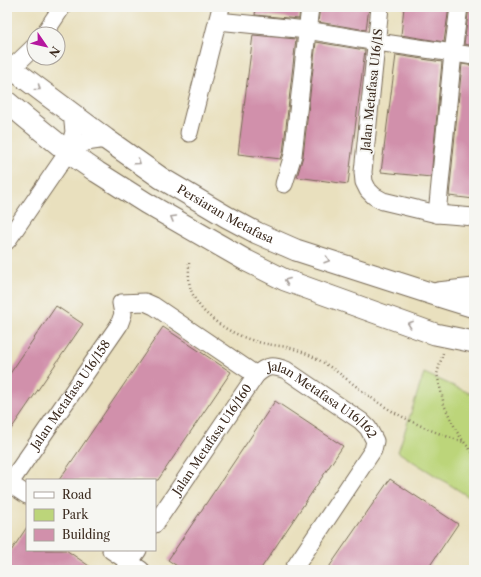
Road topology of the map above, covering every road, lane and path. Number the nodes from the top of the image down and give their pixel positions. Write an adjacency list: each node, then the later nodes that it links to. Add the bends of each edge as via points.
1 (62, 7): 6 (street)
2 (310, 7): 7 (street)
3 (380, 7): 8 (street, Jalan Metafasa U16/1S)
4 (459, 7): 10 (street)
5 (219, 14): 7 (street); 15 (street)
6 (49, 26)
7 (307, 30): 8 (street); 18 (street, via 293,155)
8 (377, 42): 10 (street); 19 (street, Jalan Metafasa U16/1S, via 364,182 368,190 383,201)
9 (26, 53): 12 (street)
10 (453, 53): 11 (street); 19 (street)
11 (474, 56)
12 (9, 67): 14 (main road, Persiaran Metafasa, one-way to 14)
13 (7, 102): 17 (main road)
14 (72, 113): 16 (main road, Persiaran Metafasa); 17 (street, via 74,132)
15 (189, 133)
16 (106, 139): 17 (street, via 86,142); 24 (main road, Persiaran Metafasa, one-way to 24, via 161,178 257,233 296,250)
17 (68, 152): 21 (street); 27 (main road, one-way to 17, via 285,280 247,261 146,202)
18 (284, 184)
19 (437, 214): 20 (street)
20 (474, 217)
21 (7, 241)
22 (189, 263): 30 (path, via 191,290 197,302 207,315 231,332 249,340 296,349 313,356 398,414 436,433)
23 (474, 289): 24 (main road)
24 (431, 294): 25 (main road, Persiaran Metafasa)
25 (474, 306)
26 (474, 342): 27 (main road)
27 (439, 343): 28 (main road); 30 (path, via 437,374 444,405)
28 (474, 359)
29 (256, 375): 32 (street, Jalan Metafasa U16/158, via 154,306 145,302 121,303 123,314 119,325); 34 (street, Jalan Metafasa U16/160); 37 (street, Jalan Metafasa U16/162, via 262,370 276,366 286,370 361,421 375,441 373,450)
30 (464, 442): 31 (path)
31 (474, 454)
32 (8, 485): 33 (street)
33 (26, 494)
34 (156, 523)
35 (113, 551): 36 (street)
36 (133, 563)
37 (293, 570)

